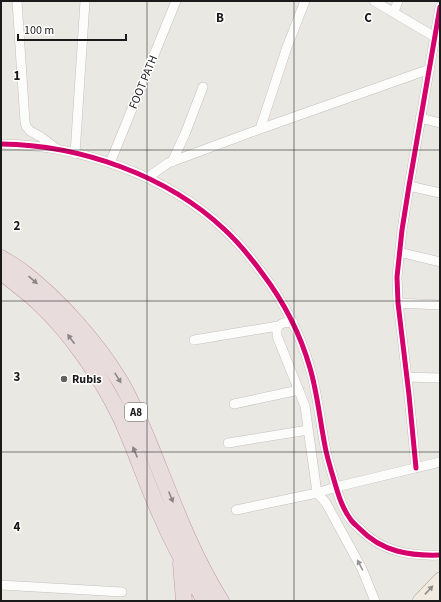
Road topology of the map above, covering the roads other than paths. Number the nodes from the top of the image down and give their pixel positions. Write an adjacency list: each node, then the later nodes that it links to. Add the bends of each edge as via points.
1 (17, 1): 17 (street, via 26,126)
2 (85, 1): 18 (street)
3 (176, 1): 20 (street, FOOT PATH)
4 (305, 1): 15 (street)
5 (374, 1): 8 (street)
6 (398, 1): 8 (street)
7 (440, 7): 9 (street)
8 (394, 12): 9 (street)
9 (434, 37): 10 (street)
10 (436, 50): 11 (street)
11 (430, 69): 13 (street); 15 (street)
12 (203, 87): 19 (street)
13 (420, 118): 14 (street); 22 (street)
14 (440, 122)
15 (260, 128): 19 (street)
16 (1, 144): 17 (street)
17 (58, 150): 18 (street)
18 (75, 154): 20 (street)
19 (172, 162): 21 (street)
20 (110, 163): 21 (street)
21 (147, 178): 30 (street, via 182,197 225,230 272,287)
22 (409, 186): 23 (street); 24 (street)
23 (440, 193)
24 (399, 252): 26 (street); 28 (street)
25 (1, 258): 52 (highway, A8, one-way to 52, via 22,272 63,308 92,341 121,382 182,526)
26 (440, 262)
27 (1, 272): 44 (highway, A8, one-way to 27, via 162,520 120,416 92,368 69,336 39,303)
28 (398, 303): 29 (street); 33 (street)
29 (440, 305)
30 (293, 322): 31 (street); 41 (street, via 314,384 326,452)
31 (278, 326): 32 (street); 35 (street, via 277,336)
32 (194, 340)
33 (407, 377): 34 (street); 40 (street)
34 (440, 378)
35 (299, 390): 36 (street); 37 (street)
36 (234, 404)
37 (308, 430): 38 (street); 42 (street)
38 (228, 444)
39 (440, 462): 40 (street)
40 (416, 468): 41 (street)
41 (336, 487): 42 (street); 45 (street, via 340,502 351,520 380,545 408,554)
42 (317, 493): 43 (street); 53 (street, one-way to 42, via 359,563 326,503)
43 (236, 510)
44 (180, 555): 50 (highway); 51 (highway, A8)
45 (440, 555)
46 (440, 579): 54 (main road, one-way to 46)
47 (1, 585): 48 (street)
48 (122, 592)
49 (440, 596): 55 (main road)
50 (184, 601)
51 (205, 601)
52 (221, 601)
53 (375, 601)
54 (419, 601)
55 (435, 601)

